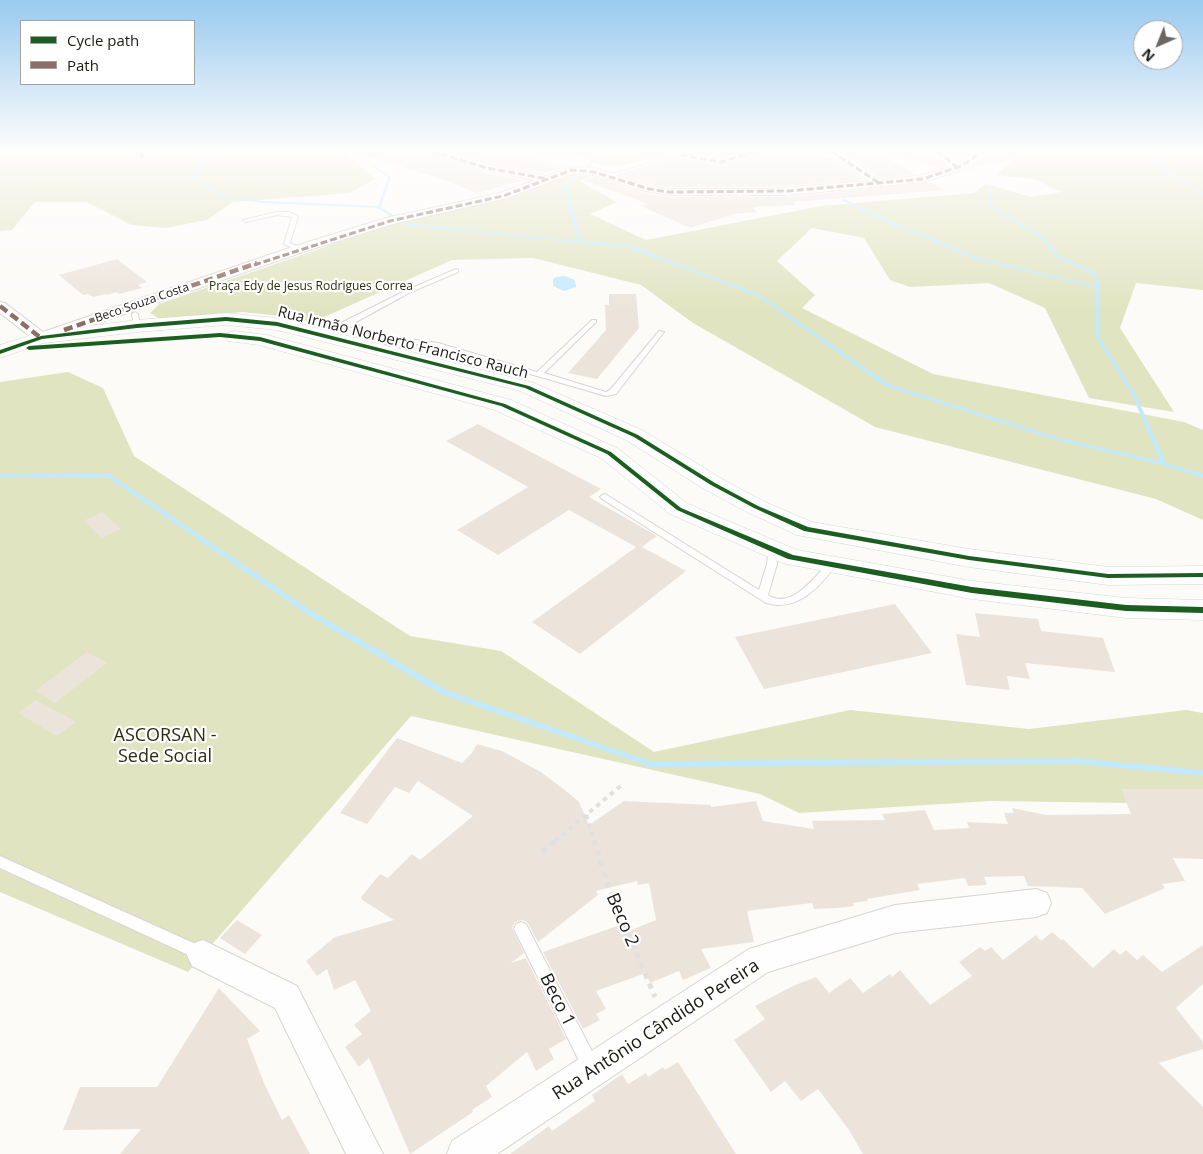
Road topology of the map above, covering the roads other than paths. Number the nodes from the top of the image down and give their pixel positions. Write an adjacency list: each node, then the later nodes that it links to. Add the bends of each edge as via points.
1 (463, 205): 3 (street, Beco Souza Costa, via 390,221)
2 (246, 220): 3 (lane, via 284,213 294,216 287,244)
3 (299, 249): 9 (street, Beco Souza Costa)
4 (456, 271): 8 (lane, via 407,292)
5 (0, 306): 9 (street)
6 (594, 320): 12 (lane)
7 (661, 332): 12 (lane, via 610,393)
8 (359, 335): 9 (street, Rua Irmão Norberto Francisco Rauch, via 321,335 277,324 226,319 136,320); 10 (street, Rua Irmão Norberto Francisco Rauch)
9 (41, 338): 11 (street, Beco Souza Costa)
10 (394, 349): 12 (lane, via 416,342 438,345); 13 (street, Rua Irmão Norberto Francisco Rauch, via 526,387)
11 (4, 350): 14 (street, Rua Irmão Norberto Francisco Rauch, via 220,335 260,339 503,405)
12 (540, 373)
13 (636, 436): 14 (street); 17 (street, Rua Irmão Norberto Francisco Rauch, via 756,507 806,529)
14 (610, 453): 16 (street, Rua Irmão Norberto Francisco Rauch, via 679,509)
15 (606, 497): 21 (lane)
16 (772, 550): 18 (street, Rua Irmão Norberto Francisco Rauch, via 791,558); 21 (lane, via 772,564)
17 (968, 558): 19 (street, Rua Irmão Norberto Francisco Rauch, via 1108,576); 20 (street)
18 (831, 565): 20 (street, Rua Irmão Norberto Francisco Rauch); 21 (lane, via 802,595 789,602 776,603)
19 (1203, 575)
20 (972, 590): 22 (street, Rua Irmão Norberto Francisco Rauch, via 1126,608)
21 (762, 597)
22 (1203, 610)
23 (0, 862): 26 (lane)
24 (1036, 903): 27 (street, Rua Antônio Cândido Pereira, via 895,919 760,960)
25 (521, 929): 27 (lane, Beco 1)
26 (203, 955): 28 (street, via 286,997)
27 (592, 1070): 29 (street, Rua Antônio Cândido Pereira)
28 (365, 1154)
29 (465, 1154)

